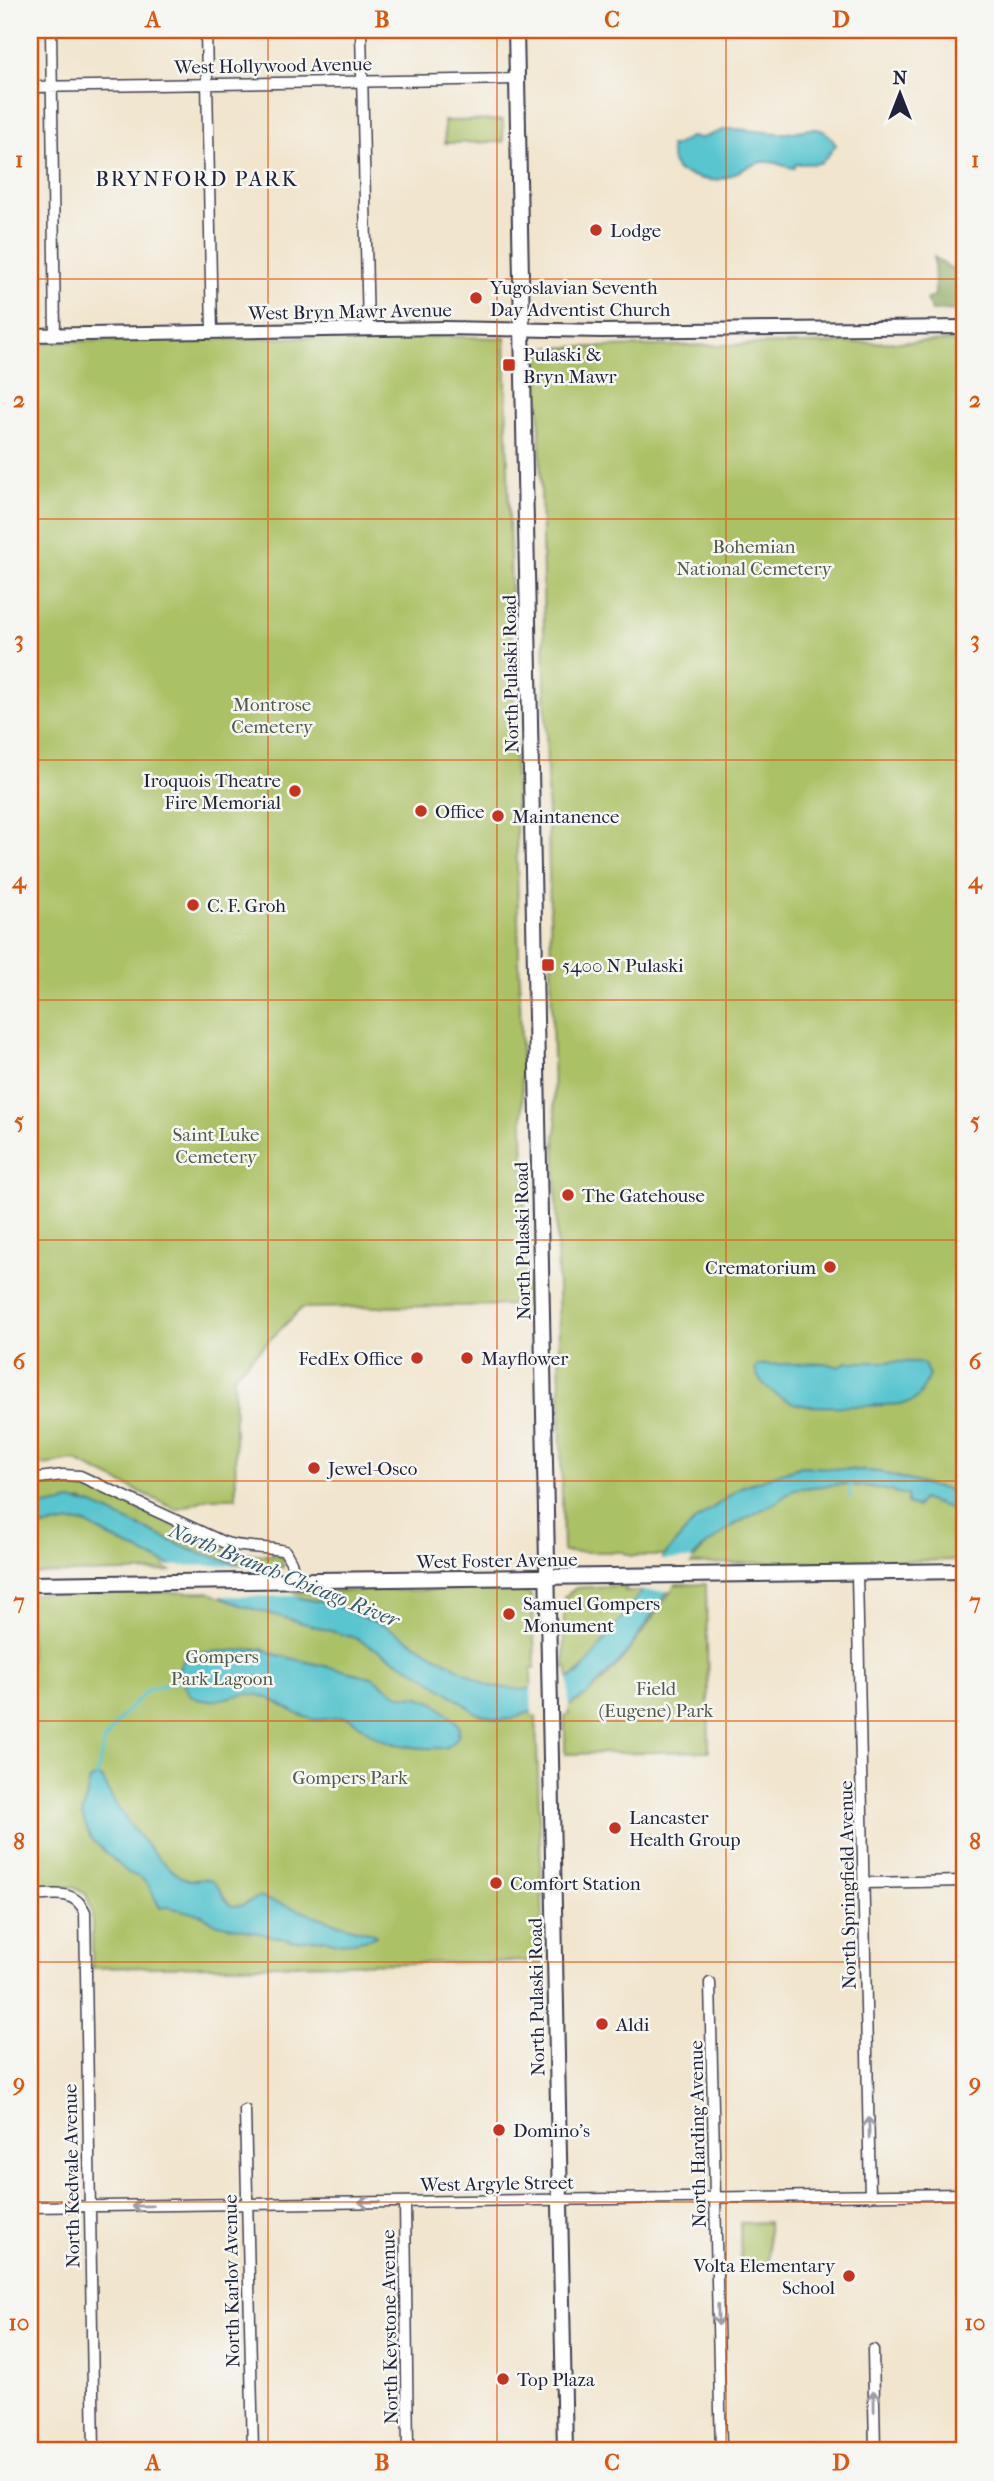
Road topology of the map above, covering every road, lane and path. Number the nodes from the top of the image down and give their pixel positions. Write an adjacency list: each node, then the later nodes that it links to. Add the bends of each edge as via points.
1 (51, 30): 9 (street)
2 (206, 30): 7 (street)
3 (360, 30): 6 (street)
4 (516, 30): 5 (main road, North Pulaski Road)
5 (517, 79): 6 (street, West Hollywood Avenue); 12 (main road, North Pulaski Road)
6 (362, 81): 7 (street, West Hollywood Avenue); 11 (street)
7 (207, 84): 9 (street, West Hollywood Avenue); 13 (street)
8 (30, 87): 9 (street, West Hollywood Avenue)
9 (51, 87): 15 (street)
10 (964, 327): 12 (street, West Bryn Mawr Avenue)
11 (368, 330): 12 (street, West Bryn Mawr Avenue); 13 (street, West Bryn Mawr Avenue)
12 (522, 330): 19 (main road, North Pulaski Road)
13 (212, 332): 15 (street, West Bryn Mawr Avenue)
14 (30, 335): 15 (street, West Bryn Mawr Avenue)
15 (55, 335)
16 (30, 1479): 20 (street, via 80,1476 223,1542 285,1551)
17 (964, 1571): 18 (main road, West Foster Avenue)
18 (858, 1574): 19 (main road, West Foster Avenue); 23 (street, North Springfield Avenue)
19 (548, 1578): 20 (main road, West Foster Avenue); 30 (main road, North Pulaski Road)
20 (296, 1581): 21 (main road, West Foster Avenue)
21 (30, 1584)
22 (964, 1881): 23 (street)
23 (864, 1883): 28 (street, North Springfield Avenue, one-way to 23)
24 (30, 1896): 34 (street, North Kedvale Avenue, via 69,1895 81,1902 85,1912)
25 (710, 1983): 29 (street, North Harding Avenue)
26 (245, 2110): 32 (street, North Karlov Avenue)
27 (964, 2194): 28 (street, West Argyle Street)
28 (870, 2196): 29 (street, West Argyle Street)
29 (716, 2197): 30 (street, West Argyle Street); 40 (street, North Harding Avenue, one-way to 40)
30 (560, 2200): 31 (street, West Argyle Street); 39 (main road, North Pulaski Road)
31 (405, 2202): 32 (street, West Argyle Street, one-way to 32); 38 (street, North Keystone Avenue)
32 (247, 2204): 34 (street, West Argyle Street, one-way to 34); 37 (street, North Karlov Avenue)
33 (30, 2207): 34 (street, West Argyle Street)
34 (89, 2207): 36 (street, North Kedvale Avenue)
35 (873, 2350): 41 (street, one-way to 35)
36 (94, 2451)
37 (253, 2451)
38 (408, 2451)
39 (565, 2451)
40 (721, 2451)
41 (875, 2451)

